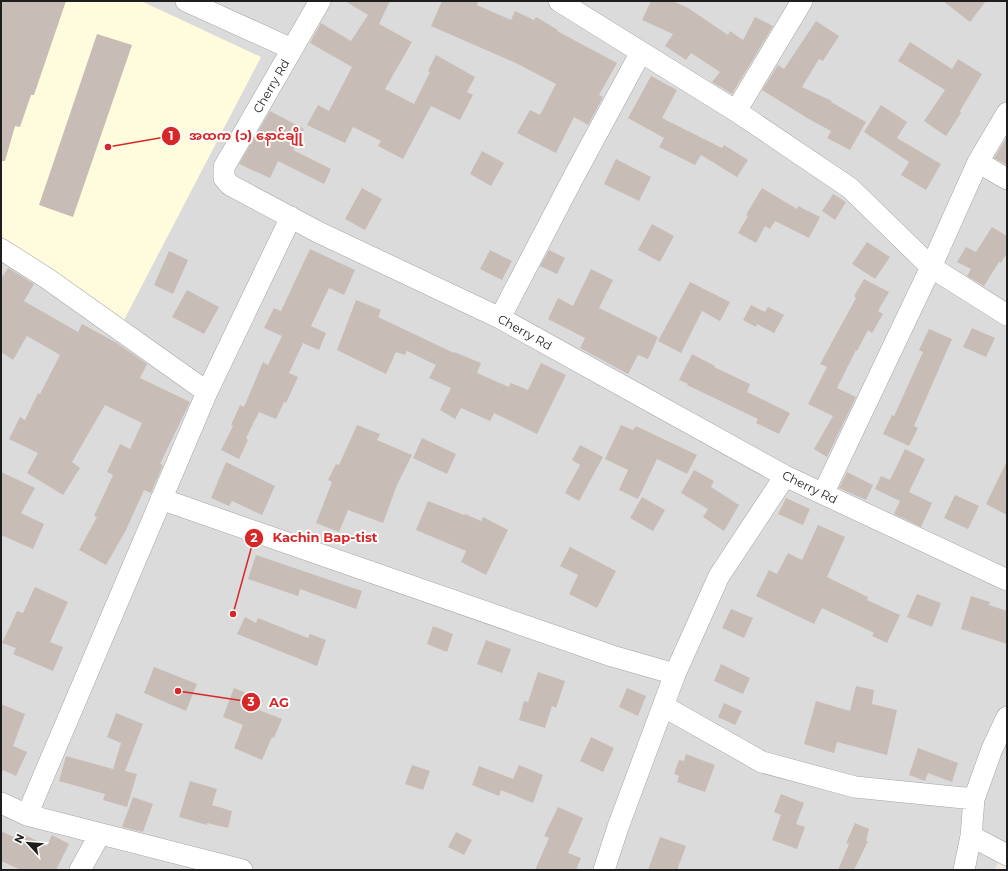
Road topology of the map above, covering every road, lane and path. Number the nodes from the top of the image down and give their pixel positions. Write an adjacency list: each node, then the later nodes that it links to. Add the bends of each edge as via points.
1 (186, 1): 5 (street)
2 (320, 1): 5 (street, Cherry Rd)
3 (560, 1): 6 (street)
4 (802, 1): 7 (street)
5 (292, 49): 11 (street, Cherry Rd, via 224,167 224,178 230,185)
6 (641, 52): 7 (street); 15 (street)
7 (736, 111): 13 (street, via 850,188)
8 (1007, 113): 9 (street)
9 (978, 162): 10 (street); 13 (street)
10 (1007, 179)
11 (291, 217): 15 (street, Cherry Rd); 16 (street)
12 (1, 249): 16 (street, via 48,279)
13 (931, 267): 14 (street); 18 (street)
14 (1007, 314)
15 (500, 318): 17 (street, Cherry Rd)
16 (207, 392): 19 (street)
17 (785, 476): 18 (street, Cherry Rd); 21 (street, via 719,576)
18 (823, 494): 20 (street, Cherry Rd)
19 (161, 499): 21 (street, via 612,656); 26 (street)
20 (1007, 580)
21 (675, 674): 22 (street)
22 (663, 706): 24 (street, via 762,762 855,787); 32 (street)
23 (1007, 717): 24 (street)
24 (974, 799): 28 (street)
25 (1, 803): 26 (street)
26 (27, 815): 27 (street)
27 (100, 834): 30 (street); 31 (street)
28 (971, 836): 29 (street); 33 (street)
29 (1007, 855)
30 (80, 870)
31 (242, 870)
32 (604, 870)
33 (964, 870)

